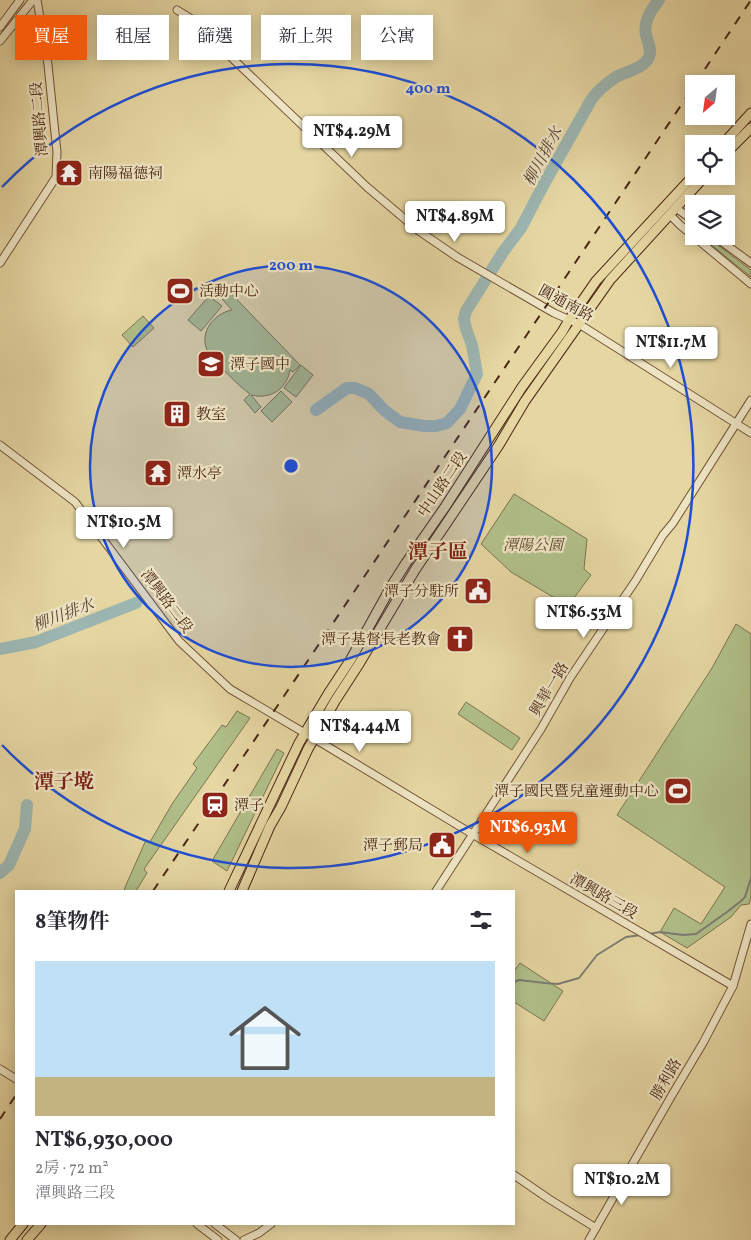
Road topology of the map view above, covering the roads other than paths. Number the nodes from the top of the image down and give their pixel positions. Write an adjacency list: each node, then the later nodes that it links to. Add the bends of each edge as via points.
1 (20, 0): 5 (street)
2 (33, 0): 6 (street)
3 (37, 0): 16 (street, 潭興路二段, via 48,65 57,152 56,177)
4 (178, 10): 19 (street, 圓通南路, via 367,187 419,231 457,257)
5 (0, 27)
6 (0, 41)
7 (751, 113): 9 (main road)
8 (751, 128): 10 (main road)
9 (731, 135)
10 (735, 144)
11 (685, 185): 19 (main road, 中山路二段, via 596,281)
12 (697, 185): 13 (main road, 中山路二段)
13 (673, 212): 14 (street); 18 (street, via 680,226); 20 (main road, 中山路二段, via 610,280)
14 (685, 217)
15 (726, 245): 17 (street)
16 (0, 263)
17 (751, 263)
18 (751, 284)
19 (569, 320): 20 (street, 圓通南路); 26 (main road, 中山路二段, via 406,563)
20 (579, 324): 22 (street, 圓通南路); 27 (main road, 中山路二段, via 412,575)
21 (751, 400): 22 (street, 興華一路)
22 (736, 423): 23 (street, 圓通南路); 28 (street, 興華一路)
23 (751, 432)
24 (0, 445): 25 (street, 潭興路二段, via 75,502 179,641)
25 (230, 689): 26 (street, 潭興路三段)
26 (304, 733): 27 (street, 潭興路三段); 29 (main road, 中山路二段)
27 (314, 739): 28 (street, 潭興路三段); 30 (main road, 中山路二段)
28 (473, 834): 31 (street, 興華一路); 33 (street, 潭興路三段)
29 (228, 890)
30 (242, 890)
31 (437, 890)
32 (751, 924): 33 (street, 勝利路)
33 (733, 986): 42 (street, 勝利路, via 704,1043)
34 (0, 1070): 35 (street)
35 (15, 1078)
36 (515, 1176): 42 (street)
37 (23, 1225): 43 (main road)
38 (40, 1225): 44 (main road)
39 (198, 1225): 45 (street)
40 (216, 1225): 46 (street)
41 (270, 1225): 47 (street)
42 (596, 1228): 48 (street, 勝利路)
43 (10, 1240)
44 (26, 1240)
45 (218, 1240)
46 (236, 1240)
47 (244, 1240)
48 (589, 1240)

